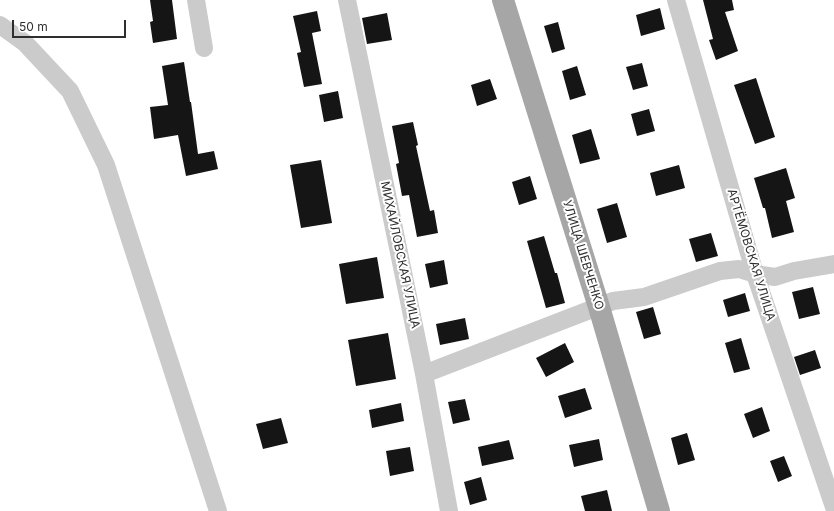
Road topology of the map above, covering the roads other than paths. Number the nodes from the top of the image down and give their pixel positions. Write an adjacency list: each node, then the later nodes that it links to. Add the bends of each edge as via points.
1 (196, 0): 6 (street)
2 (348, 0): 10 (street, МИХАЙЛОВСКАЯ УЛИЦА)
3 (503, 0): 9 (main road, УЛИЦА ШЕВЧЕНКО)
4 (676, 0): 8 (street, АРТЁМОВСКАЯ УЛИЦА)
5 (0, 25): 12 (street, via 25,43 70,91 106,165)
6 (204, 48)
7 (834, 264): 8 (street, via 775,277)
8 (755, 274): 9 (street, via 739,269 720,271 644,297 613,301); 11 (street, АРТЁМОВСКАЯ УЛИЦА)
9 (599, 307): 10 (street); 14 (main road, УЛИЦА ШЕВЧЕНКО)
10 (424, 374): 13 (street, МИХАЙЛОВСКАЯ УЛИЦА)
11 (834, 507)
12 (218, 511)
13 (449, 511)
14 (659, 511)

